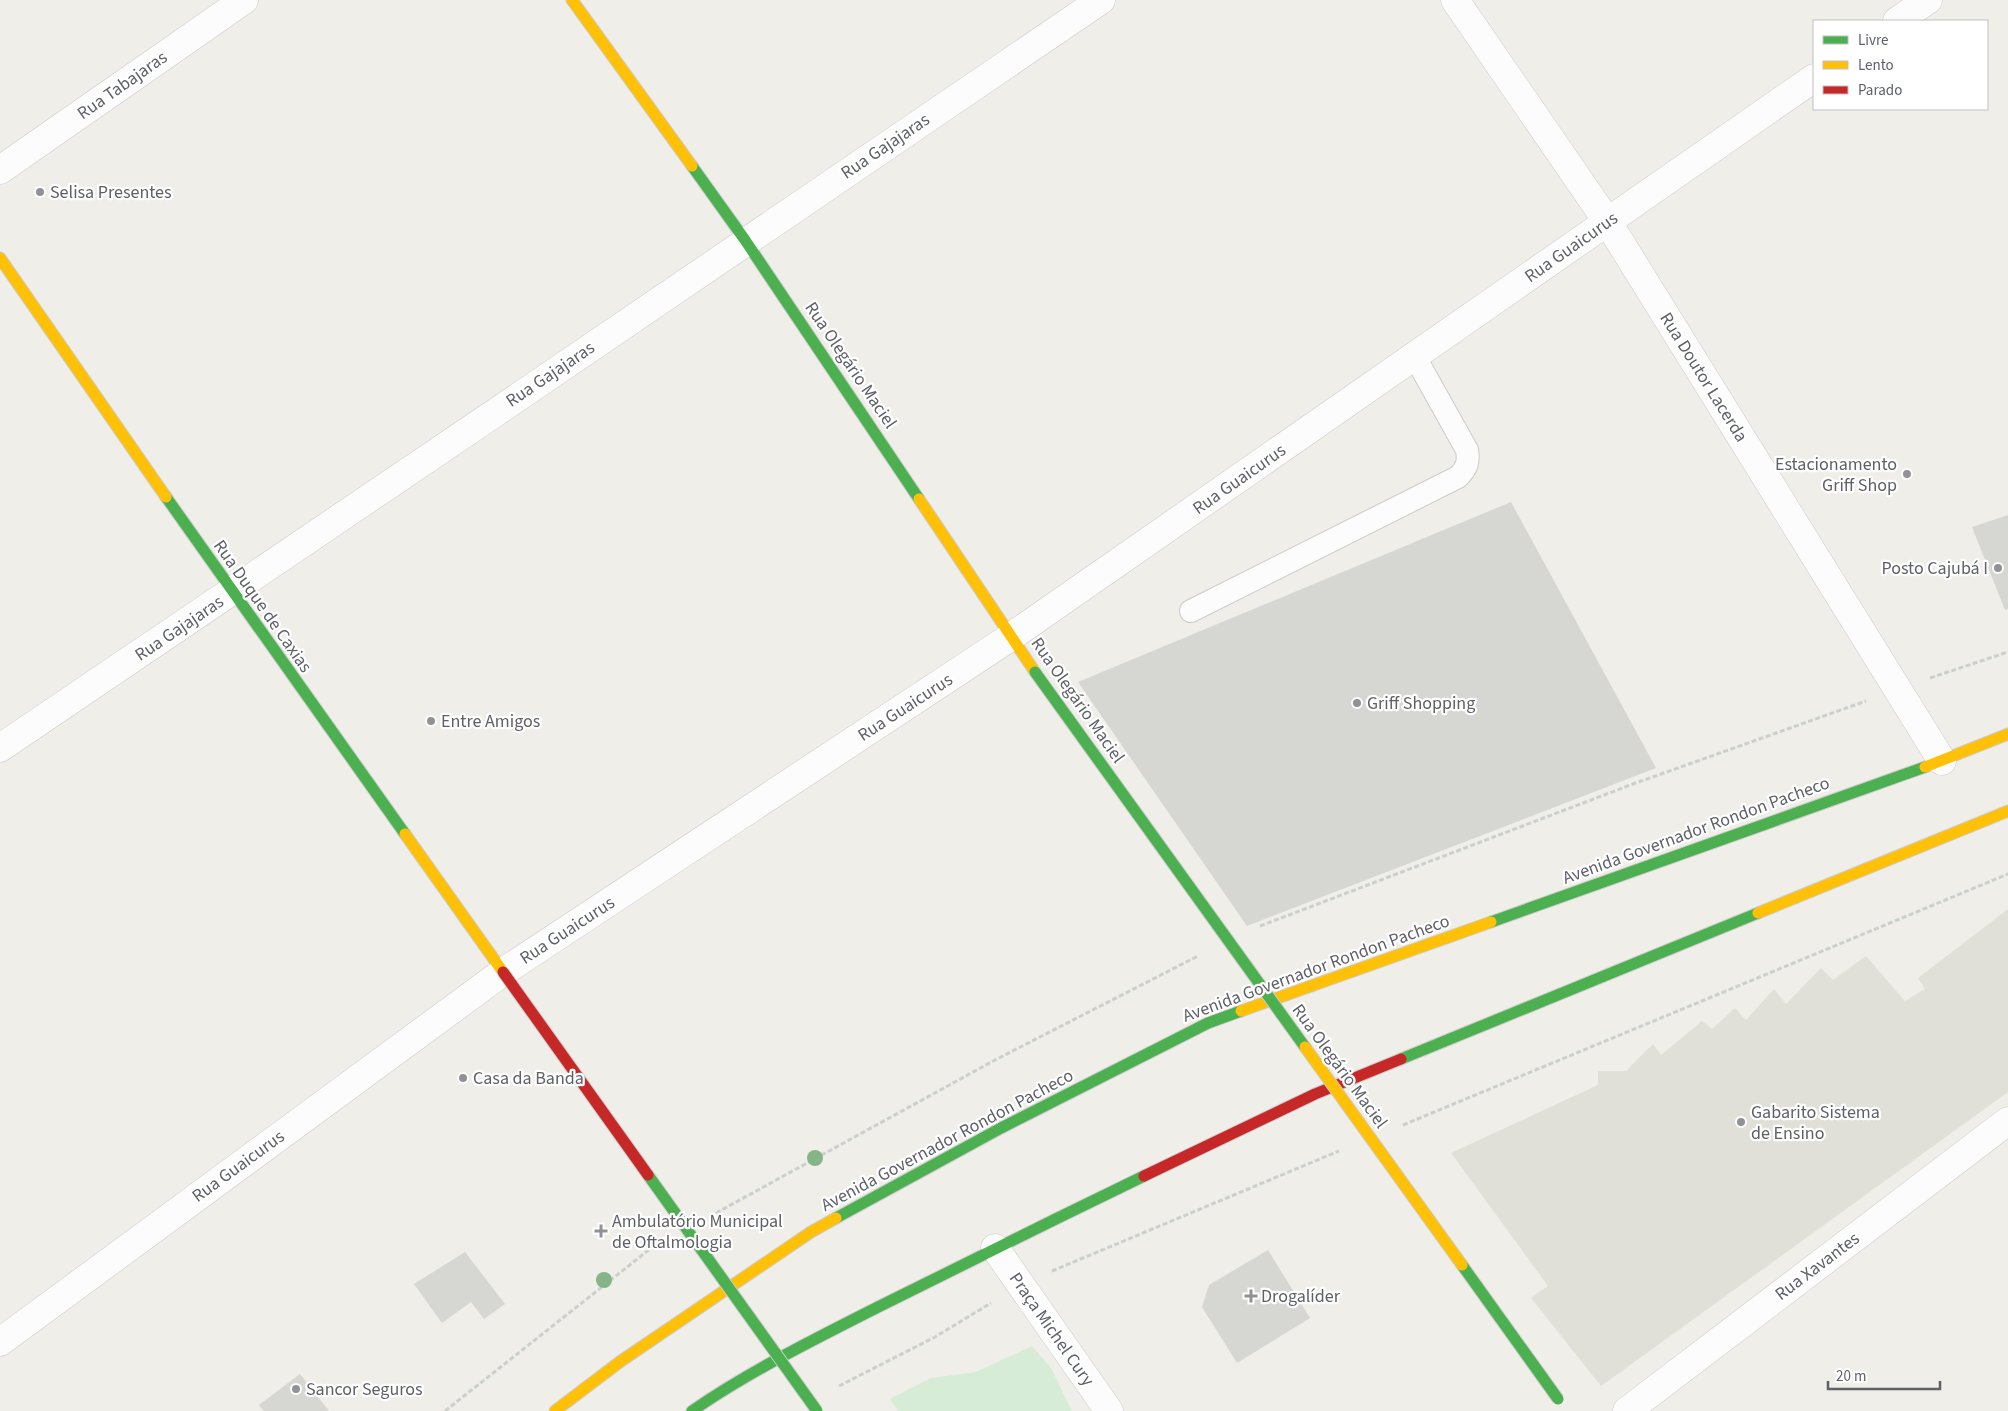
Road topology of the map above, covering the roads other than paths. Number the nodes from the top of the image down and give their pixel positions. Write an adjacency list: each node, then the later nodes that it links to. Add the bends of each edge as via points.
1 (244, 0): 8 (street, Rua Tabajaras)
2 (572, 0): 10 (main road, Rua Olegário Maciel)
3 (1100, 0): 10 (street, Rua Gajajaras)
4 (1455, 0): 9 (street, Rua Doutor Lacerda)
5 (1928, 0): 6 (street)
6 (1898, 20)
7 (1813, 79): 9 (street, Rua Guaicurus)
8 (0, 170)
9 (1607, 221): 12 (street, Rua Guaicurus); 18 (street, Rua Doutor Lacerda)
10 (745, 240): 13 (street, Rua Gajajaras); 15 (main road, Rua Olegário Maciel)
11 (0, 258): 13 (main road, Rua Duque de Caxias)
12 (1415, 357): 14 (lane, via 1467,450 1466,470 1458,477); 15 (street, Rua Guaicurus)
13 (232, 593): 17 (street, Rua Gajajaras); 20 (main road, Rua Duque de Caxias)
14 (1191, 611)
15 (1012, 636): 20 (street, Rua Guaicurus); 28 (main road, Rua Olegário Maciel, bridge)
16 (2008, 734): 18 (main road, Avenida Governador Rondon Pacheco)
17 (0, 748)
18 (1942, 761): 24 (main road, Avenida Governador Rondon Pacheco, via 1208,1023 1000,1128 811,1232 621,1361)
19 (2004, 818): 22 (main road, via 1315,1094)
20 (502, 972): 23 (street, Rua Guaicurus); 26 (main road, Rua Duque de Caxias, bridge)
21 (2008, 1121): 29 (street, Rua Xavantes)
22 (995, 1248): 25 (main road, via 835,1329 722,1390); 27 (street, Praça Michel Cury)
23 (0, 1342)
24 (555, 1411)
25 (692, 1411)
26 (817, 1411)
27 (1109, 1411)
28 (1568, 1411)
29 (1627, 1411)

